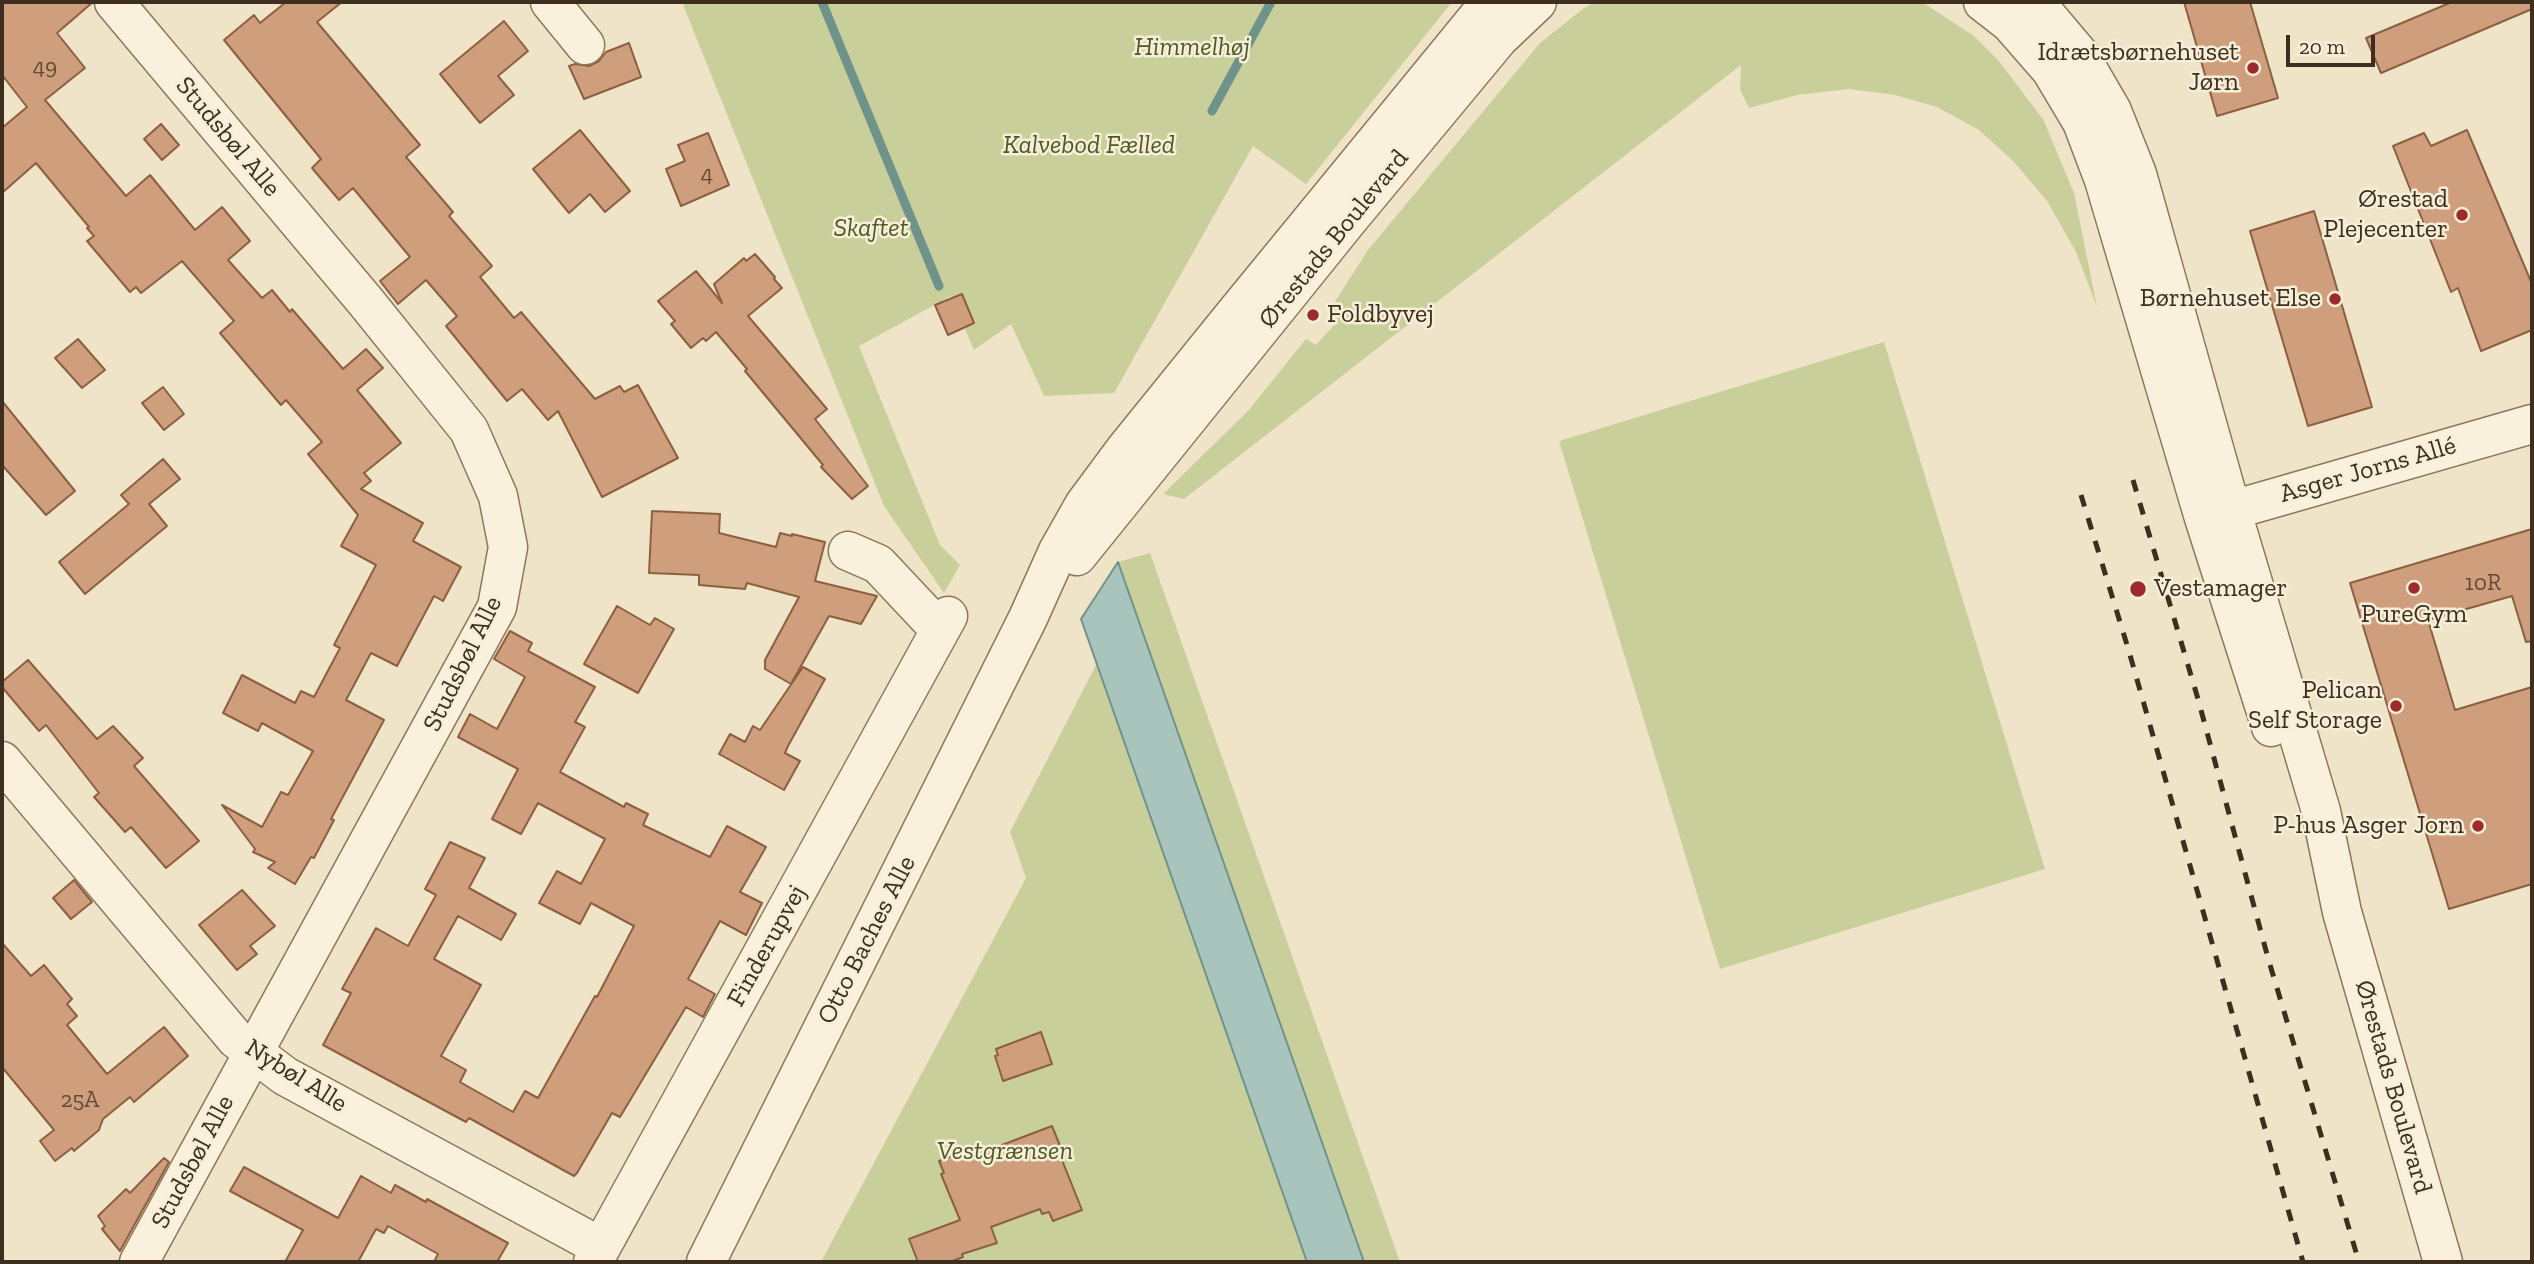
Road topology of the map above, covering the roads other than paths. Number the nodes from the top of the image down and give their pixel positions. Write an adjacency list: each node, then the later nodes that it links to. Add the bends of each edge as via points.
1 (114, 2): 14 (street, Studsbøl Alle, via 469,430 498,496 508,547 497,607)
2 (550, 2): 7 (street)
3 (1495, 2): 10 (street, Ørestads Boulevard, via 1478,17)
4 (1537, 2): 10 (street, Ørestads Boulevard, via 1499,38)
5 (1983, 2): 9 (street, Ørestads Boulevard, via 2010,23 2051,69 2082,122)
6 (2035, 2): 9 (street, Ørestads Boulevard, via 2079,54 2112,111 2137,174)
7 (585, 45)
8 (2532, 424): 11 (street, Asger Jorns Allé)
9 (2202, 457): 11 (street, Ørestads Boulevard)
10 (1131, 466): 17 (street, Otto Baches Alle, via 1078,516 1058,551)
11 (2218, 513): 18 (street, Ørestads Boulevard, via 2309,841 2342,912)
12 (848, 551): 15 (street, Finderupvej, via 878,564 944,623)
13 (2, 761): 14 (street, Nybøl Alle, via 236,1039)
14 (253, 1051): 15 (street, Nybøl Alle, via 285,1076); 16 (street, Studsbøl Alle)
15 (597, 1255)
16 (139, 1262)
17 (706, 1262)
18 (2444, 1262)

